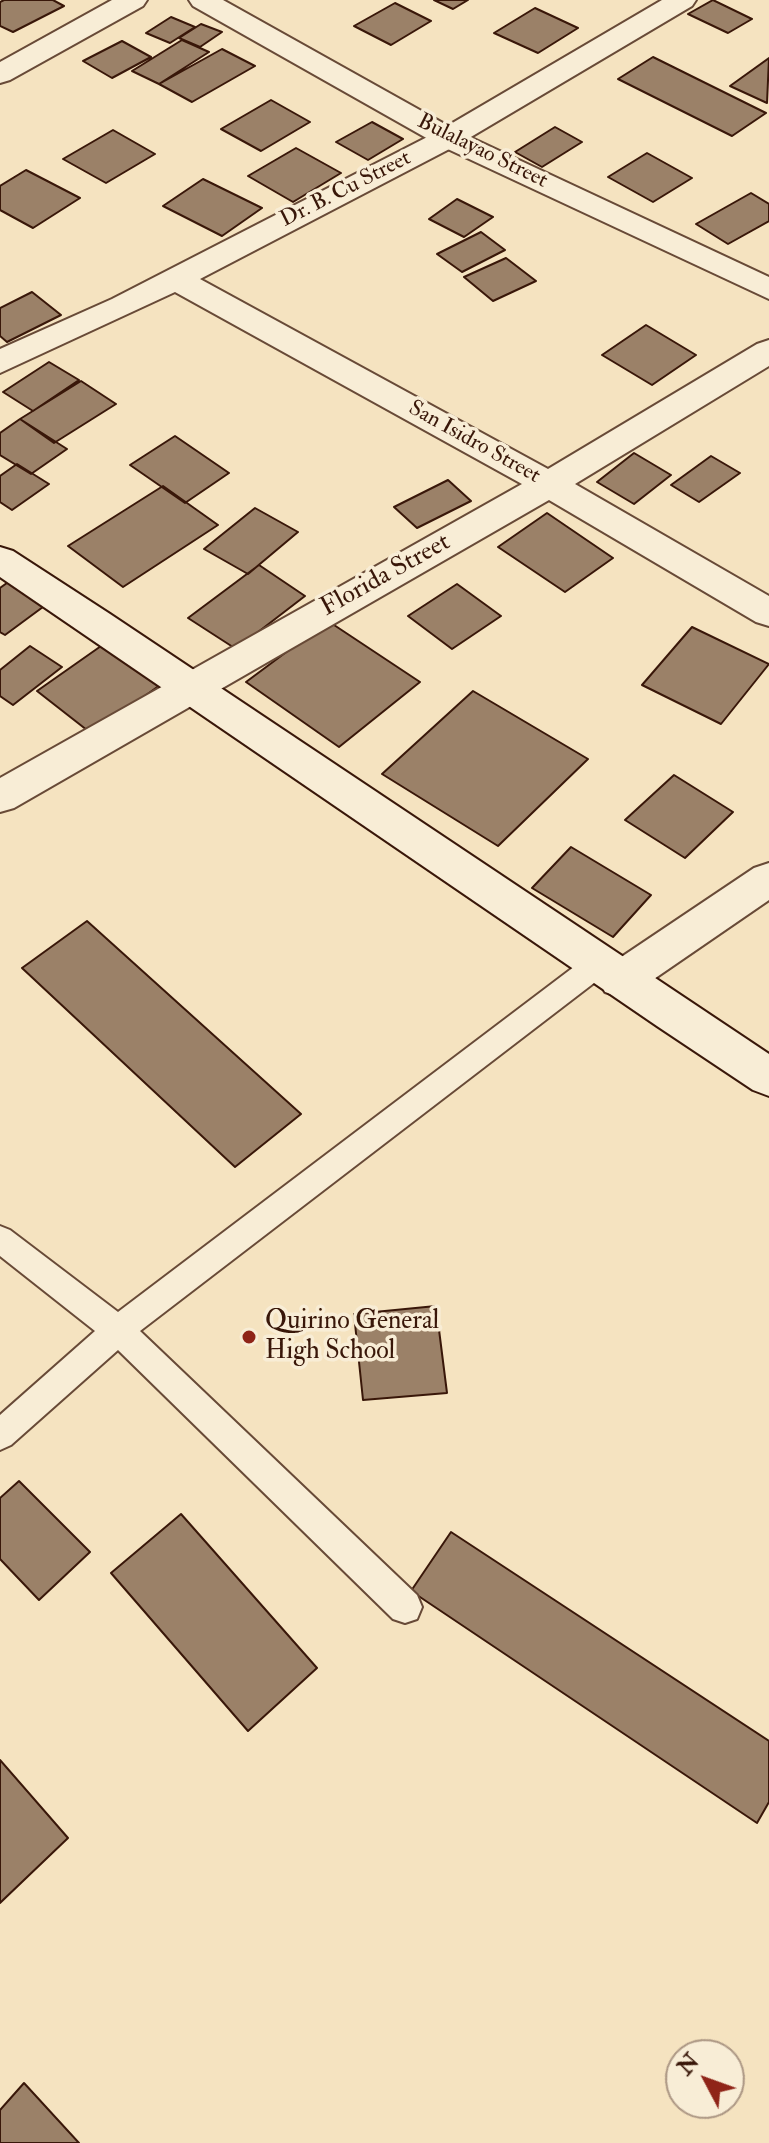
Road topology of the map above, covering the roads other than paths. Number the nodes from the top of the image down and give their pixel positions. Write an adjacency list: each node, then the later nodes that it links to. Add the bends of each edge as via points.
1 (133, 0): 4 (street)
2 (203, 0): 5 (street, Bulalayao Street)
3 (682, 0): 5 (street, Dr. B. Cu Street)
4 (0, 74)
5 (448, 138): 6 (street, Dr. B. Cu Street); 7 (street, Bulalayao Street)
6 (175, 279): 9 (street, Dr. B. Cu Street); 10 (street, San Isidro Street)
7 (769, 289)
8 (769, 351): 10 (street, Florida Street)
9 (0, 362)
10 (549, 484): 12 (street, San Isidro Street); 13 (street, Florida Street)
11 (0, 560): 13 (street)
12 (769, 613)
13 (192, 685): 14 (street, Florida Street); 16 (street)
14 (0, 797)
15 (769, 879): 16 (street)
16 (608, 972): 17 (street); 19 (lane)
17 (769, 1077)
18 (0, 1239): 19 (lane)
19 (118, 1330): 20 (lane); 21 (lane)
20 (0, 1435)
21 (405, 1607)

